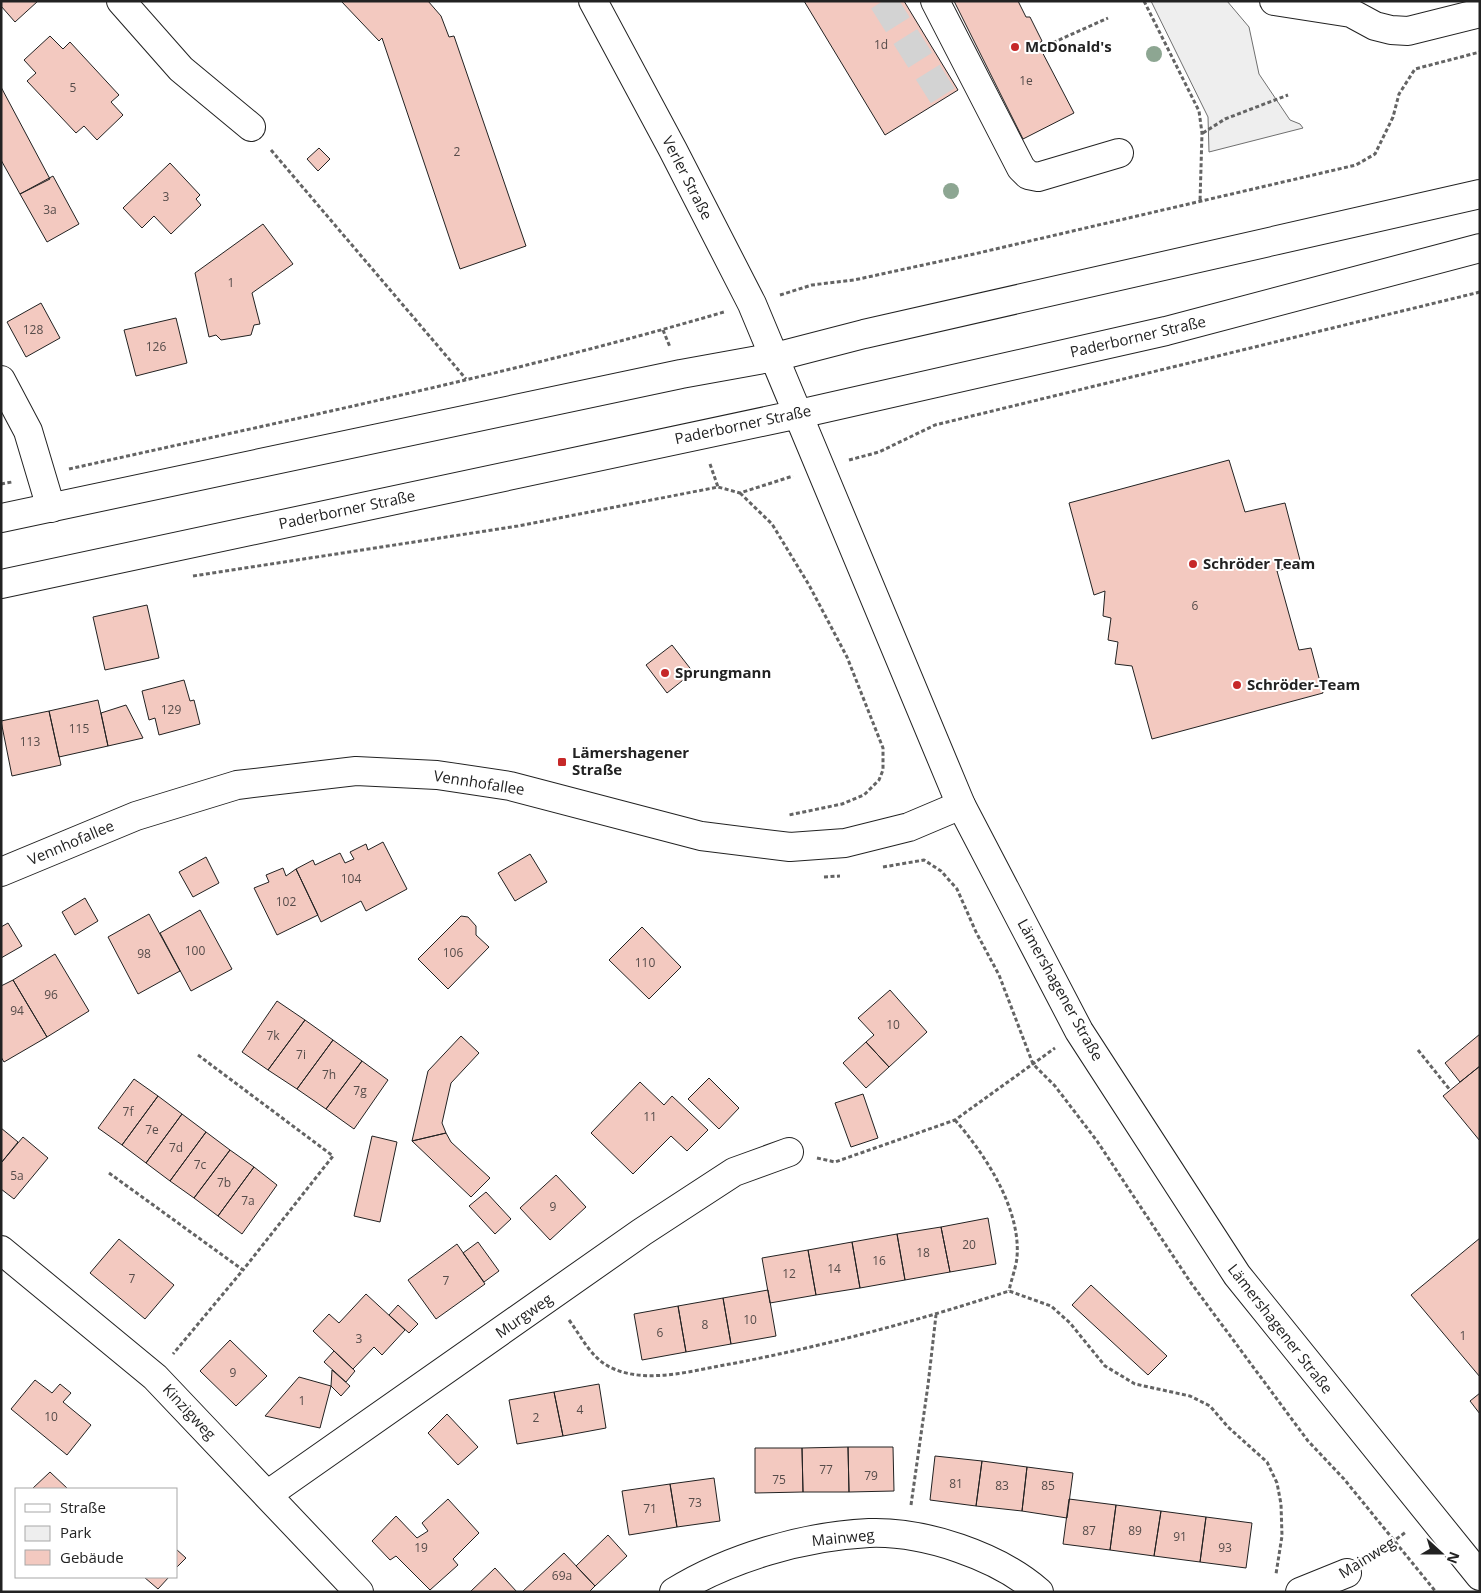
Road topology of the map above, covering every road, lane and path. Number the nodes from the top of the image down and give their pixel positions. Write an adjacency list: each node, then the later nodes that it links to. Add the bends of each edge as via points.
1 (121, 1): 10 (main road, via 181,69)
2 (592, 1): 17 (main road, Verler Straße, via 673,150 752,304)
3 (934, 1): 12 (main road, via 1021,168 1028,175 1038,177)
4 (1144, 1): 11 (path, via 1199,111)
5 (1274, 1): 6 (main road, via 1351,13 1374,26 1408,31)
6 (1480, 13)
7 (1108, 18): 8 (path)
8 (1041, 48)
9 (1288, 94): 11 (path, via 1225,119)
10 (251, 127): 18 (path)
11 (1202, 133): 14 (path)
12 (1119, 153)
13 (1480, 194): 17 (main road)
14 (1200, 202)
15 (1480, 248): 20 (main road, Paderborner Straße, via 1166,331)
16 (1480, 292): 21 (path, via 935,425 879,452)
17 (775, 357): 20 (main road, Verler Straße); 23 (main road, via 671,376)
18 (467, 379)
19 (1, 380): 23 (main road, via 28,431)
20 (799, 414): 21 (main road, Lämershagener Straße); 26 (main road, Paderborner Straße)
21 (822, 467): 22 (path); 28 (main road, Lämershagener Straße)
22 (740, 493): 25 (path, via 718,487 518,526); 27 (path, via 772,524 847,657 884,748)
23 (51, 508): 24 (main road)
24 (1, 518)
25 (183, 578)
26 (1, 584)
27 (883, 770)
28 (961, 806): 30 (main road, Vennhofallee, via 909,826 845,843 790,847 701,836 510,786 437,775 356,771 237,785 136,816); 33 (main road, Lämershagener Straße)
29 (877, 868): 36 (path, via 924,860 941,871 957,889 1000,975)
30 (1, 872)
31 (843, 875): 32 (path)
32 (816, 877)
33 (1079, 1031): 36 (path); 48 (main road, Lämershagener Straße, via 1237,1275)
34 (1418, 1050): 37 (path)
35 (198, 1055): 42 (path, via 333,1156)
36 (1033, 1064): 38 (path); 50 (path, via 1055,1086 1097,1141 1192,1283 1308,1441)
37 (1450, 1090)
38 (955, 1120): 39 (path, via 835,1162); 43 (path, via 978,1147 1007,1204 1014,1227 1017,1257)
39 (789, 1152): 44 (main road, Murgweg, via 734,1172)
40 (109, 1173): 42 (path)
41 (1, 1250): 46 (main road, Kinzigweg)
42 (243, 1270): 46 (path)
43 (1009, 1291): 45 (path); 53 (path, via 1052,1306 1105,1366 1134,1384 1190,1396 1210,1406 1267,1462 1277,1483 1281,1504 1282,1536)
44 (551, 1296): 45 (path, via 597,1360 614,1370 642,1375 707,1368 777,1355); 47 (main road, Murgweg)
45 (936, 1315): 49 (path)
46 (155, 1376): 47 (main road, Kinzigweg)
47 (267, 1495): 54 (main road, Kinzigweg)
48 (1430, 1516): 50 (path, Mainweg); 52 (main road, Lämershagener Straße)
49 (906, 1536): 55 (main road, Mainweg, via 870,1533 809,1541 743,1558 702,1574); 56 (main road, Mainweg, via 969,1552 1018,1575)
50 (1395, 1540): 51 (path, Mainweg); 58 (path)
51 (1347, 1573): 57 (main road, Mainweg)
52 (1480, 1576)
53 (1275, 1582)
54 (359, 1592)
55 (674, 1592)
56 (1039, 1592)
57 (1300, 1592)
58 (1436, 1592)

